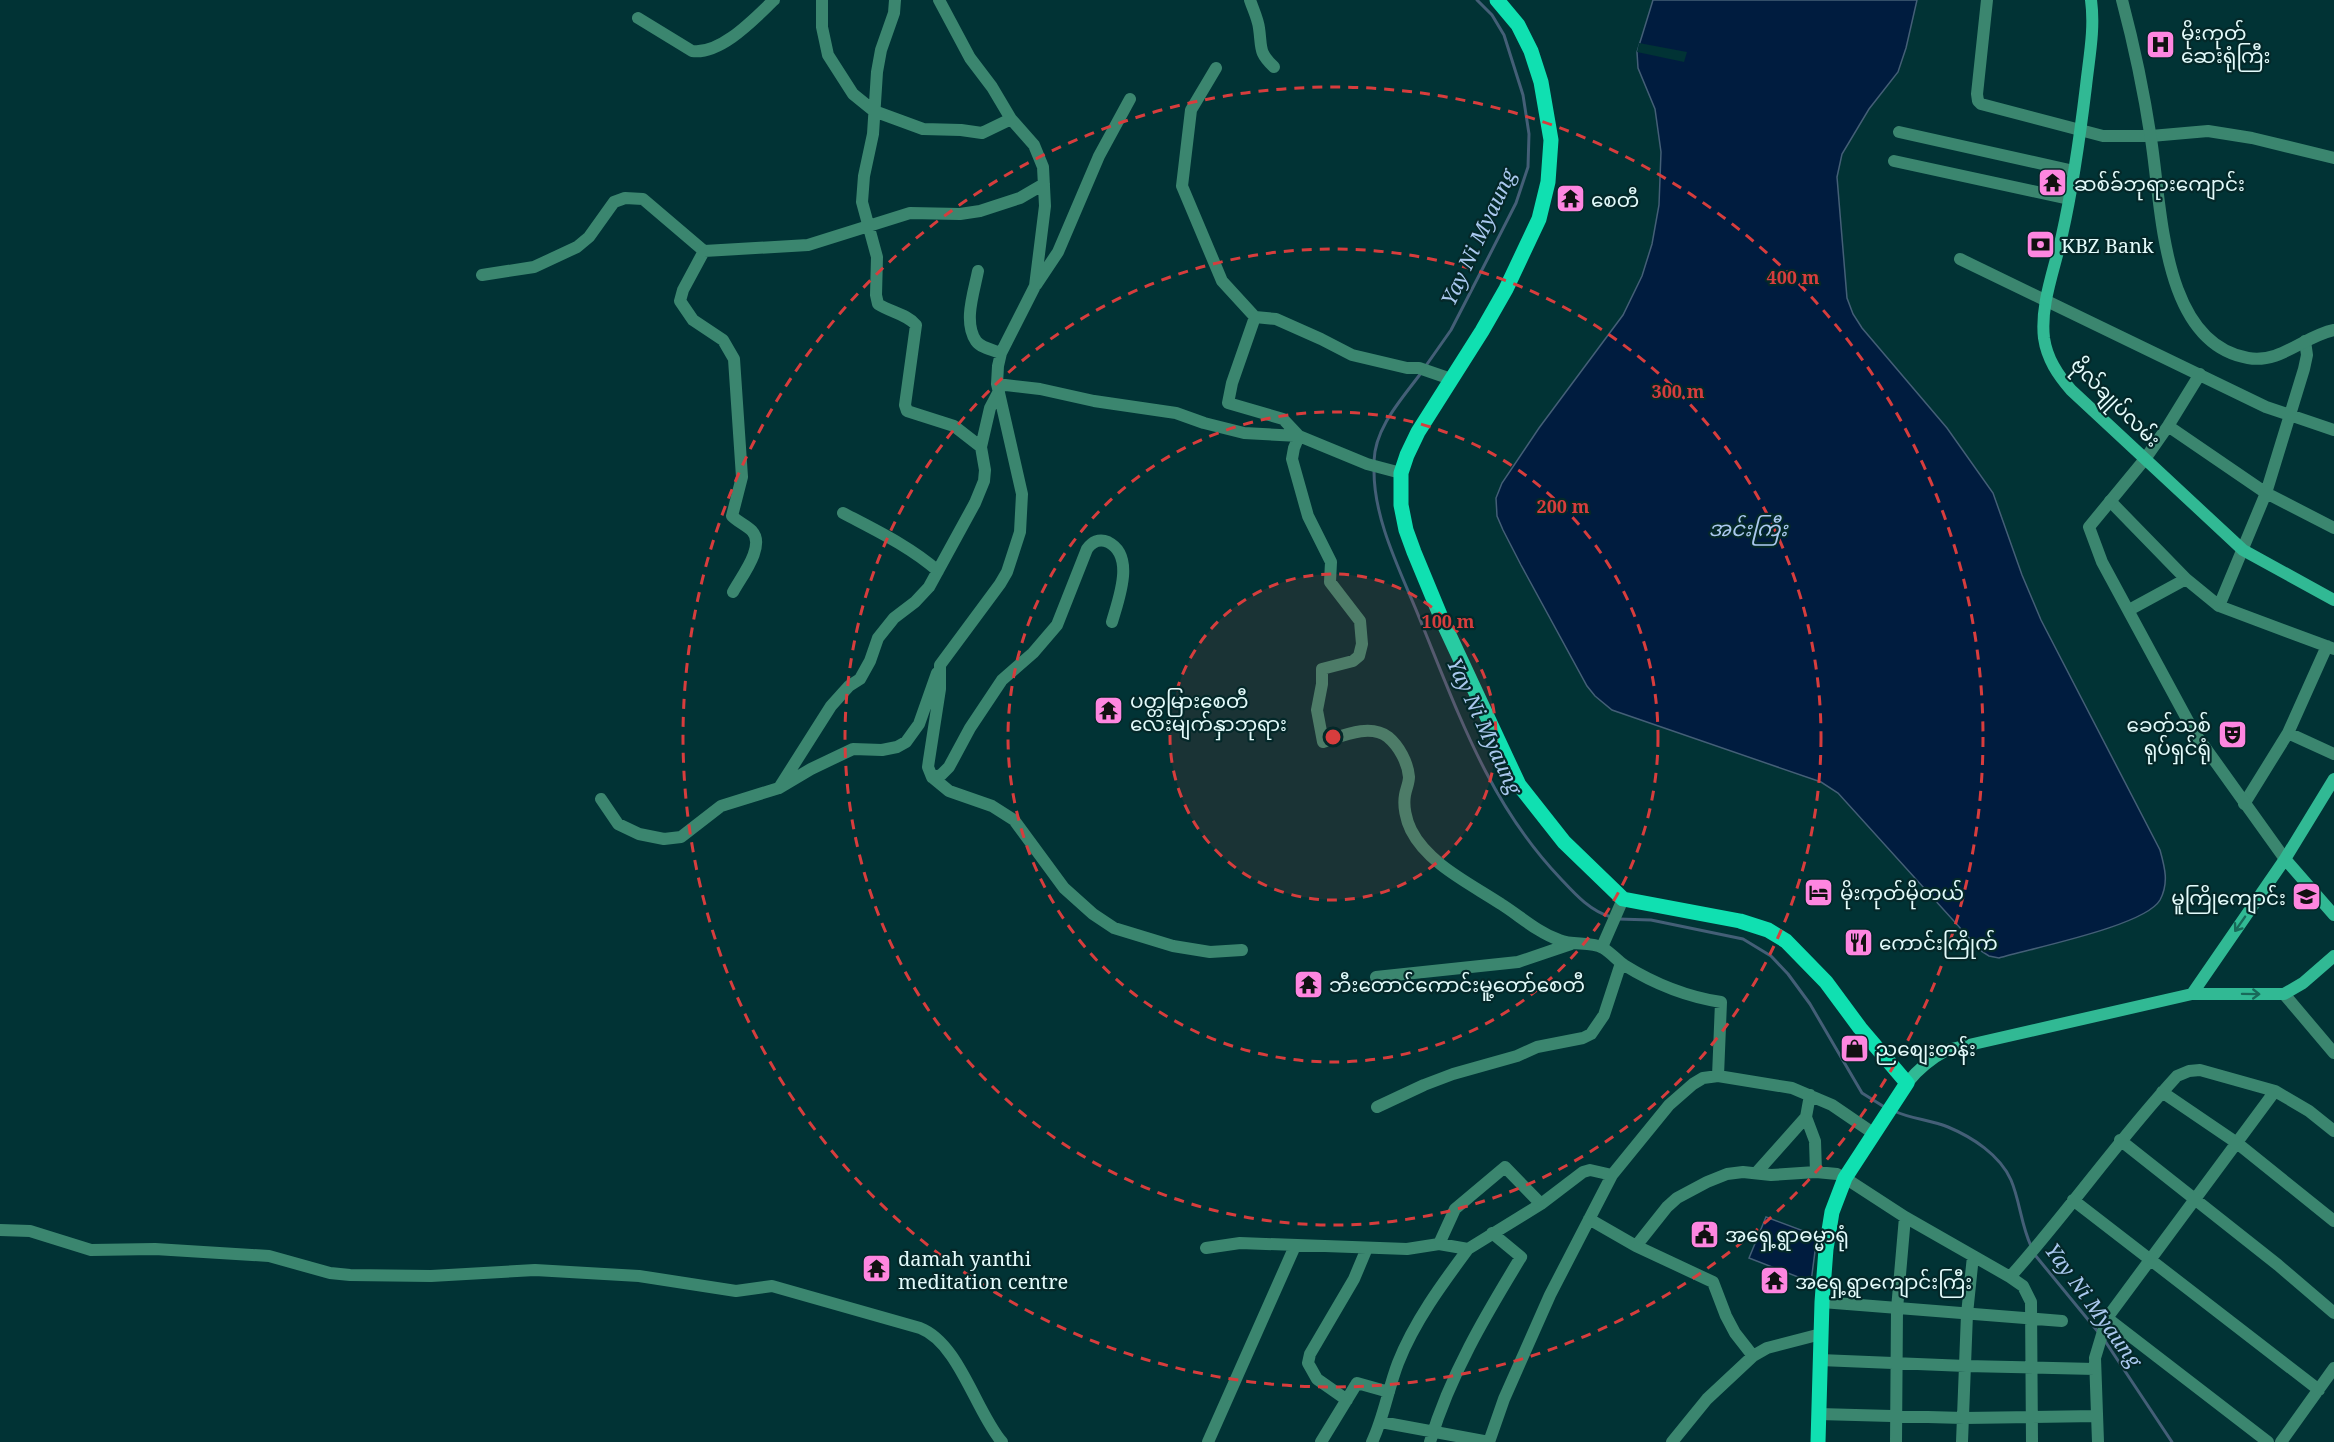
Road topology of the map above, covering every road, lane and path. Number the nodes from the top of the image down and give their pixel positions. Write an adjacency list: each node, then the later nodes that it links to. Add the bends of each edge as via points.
1 (774, 0): 10 (street, via 736,35 699,52)
2 (822, 0): 14 (street, via 828,55 853,93)
3 (895, 0): 14 (street, via 892,24 881,50)
4 (939, 0): 15 (street, via 970,58)
5 (1250, 0): 12 (street, via 1259,26 1260,50)
6 (1497, 0): 36 (main road, via 1518,25 1541,82 1551,140 1548,182 1539,219 1506,289)
7 (1987, 0): 16 (street, via 1978,101)
8 (2091, 0): 16 (main road, ဗိုလ်‌ချုပ်‌လမ်း, via 2092,32)
9 (2122, 0): 18 (street)
10 (638, 18)
11 (1216, 68): 31 (street, via 1191,110 1182,186 1222,281)
12 (1274, 68)
13 (1130, 99): 29 (street, via 1099,156 1058,252)
14 (874, 111): 15 (street, via 923,129 982,133); 24 (street, via 862,202)
15 (1011, 118): 22 (street, via 1040,155)
16 (2080, 131): 18 (street, via 2114,137); 21 (main road, ဗိုလ်‌ချုပ်‌လမ်း)
17 (1899, 132): 21 (street)
18 (2151, 136): 19 (street, via 2208,131); 33 (street, via 2164,233 2176,286 2200,332 2238,356 2258,359 2280,354)
19 (2334, 158)
20 (1894, 162): 23 (street)
21 (2074, 171): 23 (main road, ဗိုလ်‌ချုပ်‌လမ်း)
22 (1044, 183): 24 (street, via 1020,198 980,211 910,213); 29 (street)
23 (2069, 199): 30 (main road, ဗိုလ်‌ချုပ်‌လမ်း)
24 (868, 226): 25 (street, via 808,245); 42 (street, via 877,257 878,304 916,325 907,411 954,426)
25 (704, 251): 28 (street, via 644,199 625,198 614,202 577,247 534,267); 52 (street, via 680,301 693,320 723,340 734,359 742,477 732,516 752,530 757,539 757,550)
26 (1960, 259): 30 (street)
27 (978, 271): 34 (street, via 970,326 981,346)
28 (482, 275)
29 (1035, 286): 34 (street)
30 (2046, 302): 35 (street); 43 (main road, ဗိုလ်‌ချုပ်‌လမ်း, via 2044,339 2058,375)
31 (1255, 317): 36 (street, via 1276,319 1352,355 1419,368); 41 (street, via 1228,403 1283,418)
32 (2334, 330): 33 (street)
33 (2305, 341): 38 (street, via 2307,355)
34 (1001, 353): 37 (street)
35 (2200, 374): 38 (street); 39 (street)
36 (1451, 379): 44 (main road, via 1418,432)
37 (998, 388): 41 (street, via 1040,389 1176,413 1244,433); 42 (street); 58 (street, via 1020,482 1020,532 1000,584)
38 (2290, 415): 40 (street); 45 (street)
39 (2168, 426): 43 (street); 45 (street)
40 (2334, 430)
41 (1299, 436): 44 (street, via 1367,464); 69 (street, via 1292,459 1308,516 1331,562 1330,582 1360,621 1362,644 1353,661 1322,669 1317,710 1323,742 1367,731 1390,739 1405,761 1406,818 1425,849 1458,879 1535,928)
42 (981, 447): 50 (street, via 984,481)
43 (2145, 459): 46 (street); 49 (main road, ဗိုလ်‌ချုပ်‌လမ်း)
44 (1401, 473): 67 (main road, via 1401,505 1414,552 1519,785)
45 (2266, 493): 48 (street); 49 (street)
46 (2110, 501): 51 (street); 55 (street, via 2089,527 2102,562)
47 (843, 513): 50 (street, via 901,543)
48 (2334, 528)
49 (2243, 550): 53 (main road, ဗိုလ်‌ချုပ်‌လမ်း); 54 (street)
50 (938, 571): 63 (street, via 929,587 878,638 860,679 831,706)
51 (2186, 579): 54 (street); 55 (street)
52 (733, 592)
53 (2334, 600)
54 (2219, 606): 57 (street)
55 (2129, 610): 65 (street, via 2194,732)
56 (1112, 622): 61 (street, via 1121,587 1122,558 1106,541 1096,541 1087,549 1057,626 1002,680 949,767)
57 (2331, 648): 59 (street)
58 (940, 665): 61 (street, via 928,767); 63 (street, via 919,724 906,742 882,750 853,749)
59 (2288, 733): 60 (street); 65 (street)
60 (2334, 754)
61 (932, 777): 71 (street, via 949,791 992,806 1014,820 1064,888 1113,928 1191,949)
62 (2334, 779): 66 (main road)
63 (779, 788): 64 (street, via 721,806 681,837 664,839 618,824)
64 (601, 799)
65 (2244, 804): 66 (street)
66 (2285, 859): 68 (main road); 75 (main road, one-way to 75)
67 (1620, 907): 70 (street); 79 (main road, via 1740,921 1777,936 1826,982)
68 (2334, 915)
69 (1571, 944): 70 (street); 74 (street, via 1518,962)
70 (1602, 947): 73 (street)
71 (1242, 950)
72 (2334, 956): 76 (main road)
73 (1622, 963): 78 (street, via 1697,999 1721,1002); 83 (street, via 1604,1015 1591,1034 1453,1074)
74 (1377, 977)
75 (2192, 994): 76 (main road, one-way to 76); 79 (main road, via 1947,1050 1918,1069)
76 (2284, 994): 77 (street)
77 (2334, 1053)
78 (1718, 1076): 82 (street, via 1792,1088); 91 (street, via 1698,1080 1670,1105)
79 (1907, 1083): 85 (main road)
80 (2275, 1091): 81 (street, via 2189,1071 2177,1076); 86 (street); 88 (street)
81 (2162, 1092): 87 (street); 88 (street)
82 (1810, 1095): 84 (street); 85 (street)
83 (1377, 1107)
84 (1806, 1118): 89 (street); 90 (street, via 1815,1141)
85 (1877, 1127): 92 (main road)
86 (2334, 1131)
87 (2120, 1140): 93 (street); 94 (street)
88 (2237, 1143): 93 (street); 98 (street)
89 (1757, 1172): 90 (street); 103 (street, via 1727,1174 1677,1198)
90 (1816, 1172): 92 (street)
91 (1612, 1175): 95 (street, via 1590,1170 1582,1173); 97 (street)
92 (1845, 1178): 96 (street); 110 (main road, via 1832,1212)
93 (2194, 1198): 108 (street); 112 (street)
94 (2073, 1200): 108 (street); 109 (street)
95 (1541, 1204): 100 (street); 101 (street, via 1505,1167 1455,1209)
96 (1905, 1216): 107 (street); 111 (street)
97 (1589, 1219): 103 (street); 134 (street, via 1545,1305 1504,1399 1490,1442)
98 (2334, 1221)
99 (0, 1230): 135 (street, via 30,1231 91,1250 155,1249 268,1256 350,1275 431,1276 535,1269 639,1276 736,1291 772,1286 920,1328 937,1337)
100 (1492, 1233): 106 (street); 134 (street, via 1521,1257 1464,1356)
101 (1439, 1244): 105 (street, via 1407,1249); 106 (street)
102 (1295, 1245): 104 (street, via 1240,1243); 105 (street); 136 (street)
103 (1636, 1246): 118 (street, via 1713,1282 1731,1325)
104 (1206, 1248)
105 (1367, 1248): 127 (street, via 1308,1363 1317,1379)
106 (1468, 1249): 126 (street, via 1408,1341)
107 (1973, 1256): 109 (street); 113 (street)
108 (2150, 1258): 116 (street); 125 (street)
109 (2010, 1277): 114 (street, via 2028,1294)
110 (1822, 1302): 111 (street); 117 (main road)
111 (1897, 1309): 113 (street); 120 (street)
112 (2334, 1313)
113 (1967, 1314): 114 (street); 121 (street)
114 (2030, 1319): 115 (street); 122 (street)
115 (2062, 1321)
116 (2105, 1324): 124 (street); 145 (street)
117 (1821, 1334): 118 (street, via 1767,1348); 119 (main road)
118 (1753, 1356): 139 (street, via 1707,1399)
119 (1820, 1360): 120 (street); 128 (main road)
120 (1896, 1362): 121 (street); 129 (street)
121 (1966, 1366): 122 (street); 131 (street)
122 (2031, 1368): 124 (street); 132 (street)
123 (2334, 1368): 125 (street)
124 (2094, 1369): 130 (street)
125 (2319, 1390): 146 (street)
126 (1389, 1392): 127 (street, via 1357,1383); 133 (street)
127 (1347, 1400): 137 (street)
128 (1819, 1414): 129 (street); 140 (main road)
129 (1895, 1416): 131 (street); 141 (street)
130 (2097, 1416): 132 (street); 144 (street)
131 (1964, 1418): 132 (street); 142 (street)
132 (2031, 1418): 143 (street)
133 (1381, 1422): 134 (street); 138 (street)
134 (1432, 1436)
135 (1002, 1442)
136 (1208, 1442)
137 (1321, 1442)
138 (1372, 1442)
139 (1672, 1442)
140 (1818, 1442)
141 (1896, 1442)
142 (1962, 1442)
143 (2032, 1442)
144 (2098, 1442)
145 (2268, 1442)
146 (2281, 1442)

